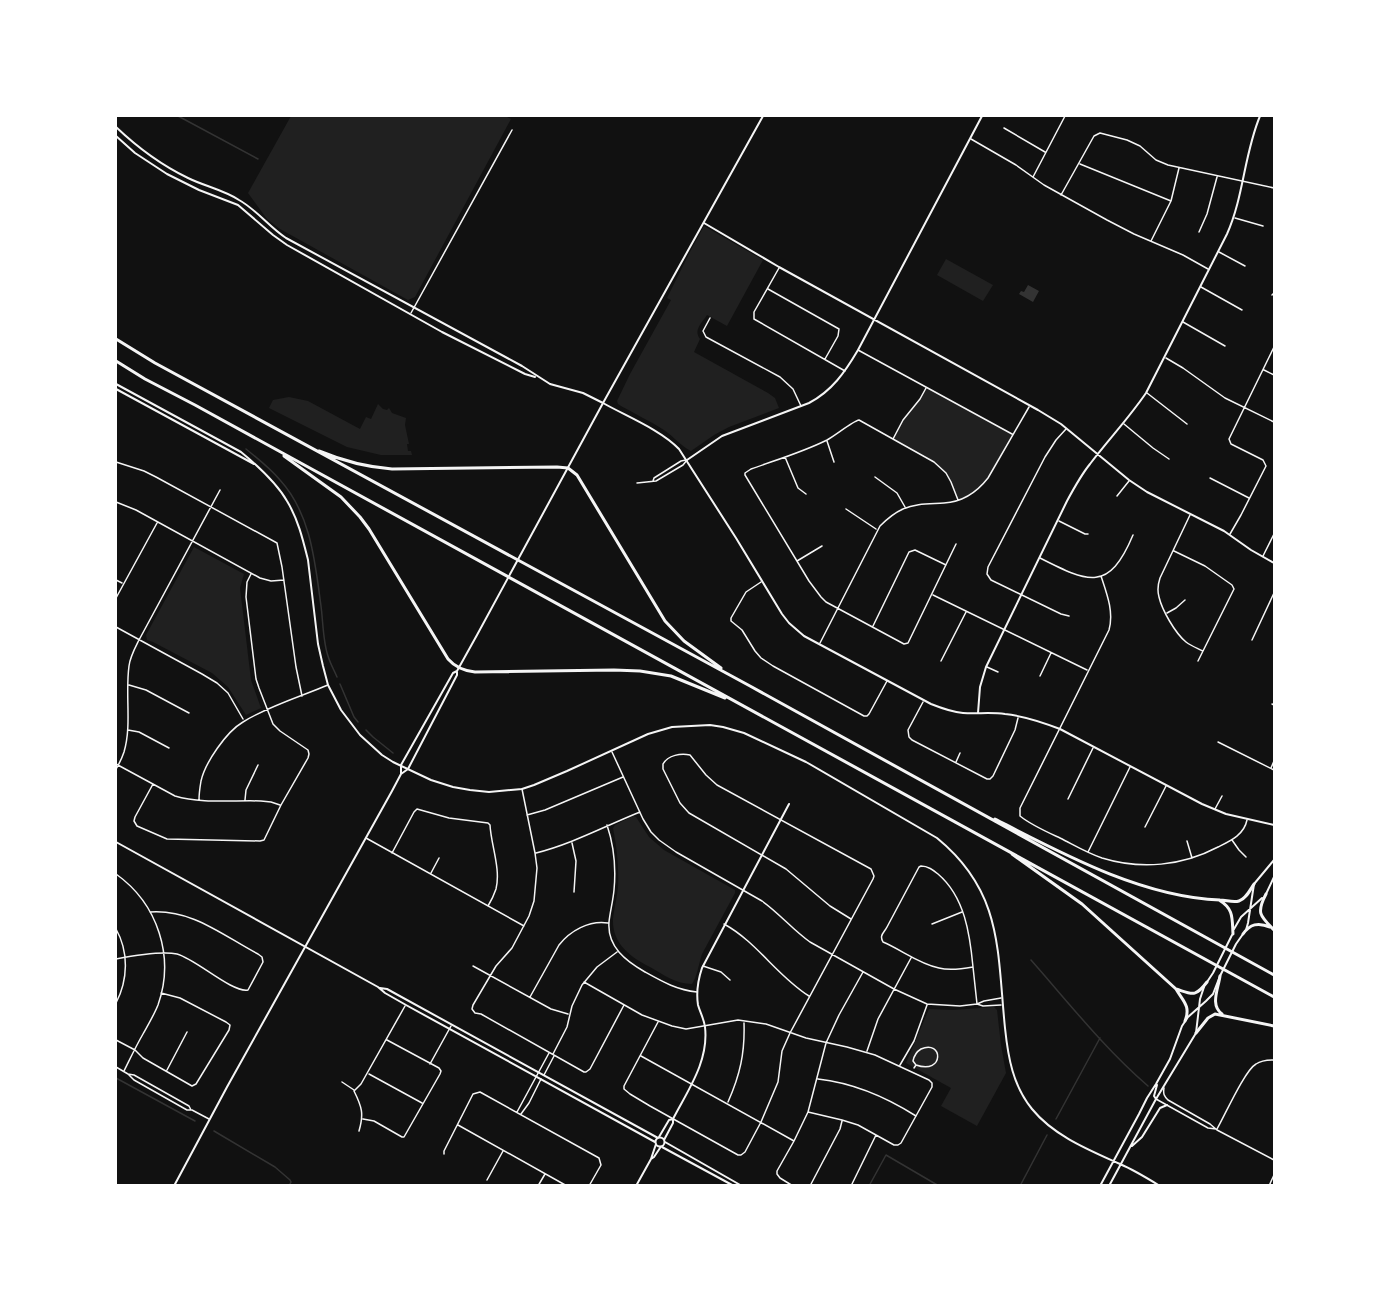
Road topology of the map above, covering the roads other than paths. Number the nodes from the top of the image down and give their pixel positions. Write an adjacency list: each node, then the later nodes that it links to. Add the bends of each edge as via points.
1 (763, 116): 20 (street)
2 (982, 116): 9 (street)
3 (1065, 116): 10 (street)
4 (1260, 116): 15 (street)
5 (116, 127): 30 (street, via 160,162 238,198 286,238)
6 (1004, 128): 10 (street)
7 (512, 130): 30 (street)
8 (116, 136): 32 (street, via 161,170 238,205 287,245)
9 (970, 139): 14 (street); 34 (street)
10 (1046, 153): 14 (street)
11 (1080, 163): 12 (street, via 1100,133 1127,140 1156,160); 17 (street); 18 (street)
12 (1179, 167): 13 (street); 18 (street)
13 (1217, 176): 15 (street); 22 (street)
14 (1033, 178): 17 (street)
15 (1243, 181): 16 (street); 19 (street)
16 (1275, 188)
17 (1061, 195): 23 (street)
18 (1171, 201): 23 (street)
19 (1234, 217): 21 (street); 24 (street)
20 (703, 222): 26 (street); 51 (street)
21 (1263, 226)
22 (1199, 232)
23 (1151, 242): 27 (street)
24 (1218, 251): 25 (street); 27 (street)
25 (1245, 266)
26 (779, 267): 29 (street); 34 (street)
27 (1209, 270): 28 (street)
28 (1200, 287): 31 (street); 35 (street)
29 (768, 289): 41 (street, via 753,316 755,321); 41 (street, via 837,328 840,333)
30 (414, 308): 32 (street); 46 (street)
31 (1242, 310)
32 (410, 314): 46 (street, via 525,374)
33 (710, 318): 53 (street, via 703,331 706,337 780,377 793,389)
34 (874, 319): 39 (street); 52 (street)
35 (1183, 322): 37 (street); 40 (street)
36 (116, 339): 62 (highway)
37 (1226, 346)
38 (1275, 347): 43 (street)
39 (858, 350): 44 (street); 48 (street)
40 (1165, 358): 50 (street); 54 (street)
41 (824, 359): 44 (street)
42 (116, 361): 63 (highway)
43 (1263, 369): 45 (street); 54 (street)
44 (845, 371): 53 (street, via 824,394)
45 (1275, 375)
46 (538, 377): 51 (street)
47 (116, 384): 70 (street, via 234,448)
48 (927, 387): 59 (street); 60 (street)
49 (116, 389): 70 (street)
50 (1146, 393): 56 (street); 57 (street)
51 (603, 403): 67 (street, via 671,441); 71 (street)
52 (1029, 406): 58 (street); 59 (street)
53 (802, 407): 67 (street, via 722,436)
54 (1244, 407): 55 (street); 79 (street, via 1229,439 1231,444 1263,460 1266,466)
55 (1275, 422)
56 (1123, 424): 64 (street); 66 (street)
57 (1187, 424)
58 (1066, 428): 64 (street); 110 (street, via 1034,477 988,567 991,580)
59 (1012, 435): 80 (street, via 982,486)
60 (893, 439): 61 (street, via 857,420); 80 (street, via 941,468)
61 (827, 440): 65 (street); 69 (street)
62 (298, 441): 71 (highway, via 346,461 392,469); 135 (highway)
63 (274, 449): 128 (highway, via 330,488 360,516 448,660); 138 (highway)
64 (1098, 454): 74 (street); 86 (street, via 1079,478)
65 (785, 456): 77 (street, via 798,488); 99 (street, via 745,475)
66 (1170, 459)
67 (687, 460): 75 (street, via 653,481); 106 (street)
68 (116, 462): 82 (street, via 144,471)
69 (834, 462)
70 (259, 467): 134 (street, via 287,500 300,528)
71 (568, 468): 128 (street); 135 (highway, via 577,476 665,621 696,651)
72 (875, 477): 83 (street, via 897,493)
73 (1210, 478): 79 (street)
74 (1129, 480): 78 (street); 85 (street)
75 (637, 483)
76 (220, 490): 82 (street)
77 (806, 494)
78 (1117, 496)
79 (1250, 498): 90 (street)
80 (958, 500): 83 (street)
81 (116, 502): 87 (street)
82 (211, 507): 93 (street); 105 (street, via 277,543)
83 (906, 507): 88 (street, via 892,514)
84 (846, 509): 88 (street)
85 (1191, 514): 90 (street); 96 (street)
86 (1058, 520): 89 (street); 98 (street)
87 (158, 522): 93 (street); 107 (street)
88 (877, 530): 113 (street)
89 (1088, 534)
90 (1230, 534): 97 (street)
91 (1275, 534): 97 (street)
92 (1133, 535): 103 (street, via 1119,563)
93 (192, 541): 102 (street); 120 (street)
94 (956, 544): 101 (street)
95 (822, 546): 99 (street)
96 (1174, 550): 115 (street, via 1158,588); 123 (street, via 1205,566 1234,589)
97 (1262, 557): 100 (street)
98 (1040, 558): 103 (street, via 1078,576); 110 (street)
99 (797, 561): 113 (street, via 821,597)
100 (1275, 563)
101 (946, 565): 109 (street); 118 (street, via 912,550)
102 (251, 574): 105 (street, via 264,580); 139 (street, via 246,589 256,681)
103 (1101, 576): 129 (street, via 1111,623)
104 (116, 580): 107 (street)
105 (284, 580): 136 (street)
106 (761, 581): 122 (street, via 789,622); 132 (street, via 746,592 731,618 761,658 864,716 869,714)
107 (123, 584): 111 (street)
108 (1275, 593): 121 (street)
109 (932, 594): 114 (street); 118 (street, via 906,644)
110 (1021, 594): 116 (street); 119 (street)
111 (116, 598)
112 (1185, 600): 115 (street)
113 (838, 609): 118 (street); 122 (street)
114 (966, 611): 119 (street); 125 (street)
115 (1166, 614): 123 (street, via 1181,637)
116 (1069, 616)
117 (116, 627): 120 (street)
118 (872, 627)
119 (1004, 629): 124 (street); 127 (street)
120 (139, 640): 133 (street, via 129,664); 143 (street, via 217,683)
121 (1252, 640)
122 (819, 644): 132 (street)
123 (1203, 651): 126 (street)
124 (1051, 652): 129 (street); 131 (street)
125 (941, 661)
126 (1198, 661)
127 (986, 667): 130 (street); 141 (street)
128 (458, 669): 138 (highway, via 660,673); 155 (street); 159 (street)
129 (1089, 670): 144 (street)
130 (998, 672)
131 (1040, 676)
132 (887, 681): 137 (street)
133 (128, 685): 140 (street); 145 (street)
134 (328, 685): 136 (street); 155 (street, via 360,735 382,755)
135 (750, 686): 164 (highway)
136 (302, 696): 139 (street)
137 (924, 701): 141 (street, via 952,711); 152 (street, via 908,730 909,737)
138 (744, 706): 186 (highway)
139 (267, 710): 143 (street); 172 (street, via 273,724 309,754)
140 (189, 713)
141 (978, 713): 142 (street)
142 (1018, 716): 144 (street); 152 (street, via 990,779)
143 (244, 720): 169 (street, via 213,756 201,779)
144 (1060, 729): 147 (street); 187 (street, via 1019,815)
145 (127, 730): 148 (street); 153 (street, via 124,754)
146 (1218, 742): 157 (street)
147 (1093, 747): 156 (street); 168 (street)
148 (169, 748)
149 (612, 751): 162 (street); 166 (street); 241 (street, via 672,727 723,727 806,762 930,833 959,858 985,898 996,937)
150 (960, 753): 152 (street)
151 (1275, 760): 157 (street)
152 (955, 763)
153 (117, 765): 158 (street); 163 (street)
154 (258, 765): 170 (street)
155 (401, 765): 159 (street); 161 (street)
156 (1131, 766): 165 (street); 187 (street)
157 (1271, 768): 160 (street)
158 (116, 769)
159 (408, 769): 161 (street); 166 (street, via 438,783 470,790)
160 (1275, 770)
161 (401, 774): 181 (street)
162 (623, 777): 174 (street); 175 (street)
163 (153, 784): 169 (street, via 175,796); 172 (street, via 134,821 167,839 264,840)
164 (929, 785): 202 (highway, via 1097,869 1163,890); 228 (highway)
165 (1166, 786): 173 (street); 180 (street)
166 (522, 789): 175 (street)
167 (1222, 796): 173 (street)
168 (1068, 799)
169 (199, 800): 170 (street)
170 (245, 800): 172 (street)
171 (789, 804): 177 (street)
172 (281, 805)
173 (1214, 809): 176 (street)
174 (640, 812): 178 (street); 199 (street, via 664,845)
175 (526, 815): 189 (street)
176 (1247, 819): 179 (street); 182 (street, via 1244,830)
177 (780, 820): 190 (street); 190 (street, via 711,780 690,755 665,760 663,769 689,813); 207 (street, via 871,869 874,876)
178 (607, 825): 185 (street); 208 (street, via 615,887)
179 (1275, 825)
180 (1145, 827)
181 (366, 838): 188 (street); 216 (street)
182 (1232, 840): 191 (street); 193 (street)
183 (1187, 841): 193 (street)
184 (116, 842): 216 (street)
185 (572, 842): 189 (street); 200 (street, via 576,861)
186 (1006, 849): 235 (highway, via 1076,899); 240 (highway)
187 (1088, 852): 193 (street, via 1132,864 1160,865)
188 (392, 853): 196 (street); 203 (street, via 417,809 488,823 497,878)
189 (535, 853): 211 (street, via 536,889)
190 (762, 854): 199 (street); 207 (street)
191 (1246, 857)
192 (439, 858): 196 (street)
193 (1193, 858)
194 (1275, 860): 198 (street)
195 (116, 874): 205 (street)
196 (431, 874): 203 (street)
197 (1275, 878): 201 (street)
198 (1254, 885): 202 (highway, via 1239,901); 204 (street)
199 (743, 889): 209 (street); 219 (street)
200 (574, 892)
201 (1266, 894): 204 (street); 213 (highway, via 1260,912)
202 (1219, 900): 214 (highway, via 1231,911)
203 (488, 906): 211 (street)
204 (1250, 909): 214 (street, via 1238,921); 215 (street)
205 (150, 912): 218 (street); 218 (street, via 197,919 258,954 263,962 244,991 185,957)
206 (963, 912): 210 (street); 221 (street, via 943,879 928,867 919,867 881,935 883,942); 225 (street)
207 (851, 919): 219 (street)
208 (609, 923): 217 (street); 239 (street, via 586,925 567,936)
209 (724, 924): 223 (street); 238 (street)
210 (932, 924)
211 (524, 926): 227 (street)
212 (116, 929): 220 (street)
213 (1273, 929): 215 (highway, via 1255,924)
214 (1233, 934): 232 (street)
215 (1243, 934): 229 (street)
216 (306, 947): 233 (street); 298 (street)
217 (618, 951): 231 (street); 236 (street, via 633,965 670,986)
218 (165, 954): 220 (street); 237 (street)
219 (832, 955): 226 (street); 238 (street)
220 (126, 957): 222 (street); 242 (street, via 123,986)
221 (912, 957): 225 (street, via 941,969); 234 (street)
222 (116, 959)
223 (702, 965): 230 (street); 236 (street)
224 (473, 966): 227 (street)
225 (973, 967): 244 (street)
226 (863, 972): 234 (street); 263 (street)
227 (490, 975): 239 (street); 266 (street, via 473,1011)
228 (1275, 975)
229 (1220, 976): 248 (street, via 1213,994); 250 (highway, via 1215,1006)
230 (730, 980)
231 (584, 982): 246 (street); 249 (street)
232 (1207, 982): 235 (highway, via 1194,994); 248 (street)
233 (378, 987): 245 (street); 254 (street)
234 (894, 989): 243 (street); 265 (street)
235 (1176, 989): 251 (highway, via 1187,1005)
236 (697, 992): 255 (street)
237 (161, 993): 264 (street); 278 (street, via 180,998 230,1025 196,1084 192,1086)
238 (809, 996): 259 (street)
239 (530, 997): 249 (street)
240 (1275, 997)
241 (1002, 998): 244 (street); 247 (street)
242 (116, 1003)
243 (927, 1004): 244 (street); 273 (street, via 914,1041)
244 (977, 1004): 247 (street)
245 (406, 1005): 257 (street); 262 (street)
246 (624, 1005): 252 (street); 267 (street, via 588,1071)
247 (1003, 1005): 316 (street, via 1009,1060 1028,1103 1055,1130)
248 (1200, 1007): 251 (street); 260 (street)
249 (570, 1015): 267 (street)
250 (1226, 1016): 256 (highway); 260 (highway, via 1213,1014)
251 (1185, 1020): 285 (street)
252 (658, 1022): 255 (street, via 686,1029); 269 (street)
253 (744, 1022): 255 (street); 259 (street, via 766,1024); 291 (street, via 739,1075)
254 (451, 1025): 257 (street); 280 (street)
255 (705, 1026): 284 (street, via 704,1050)
256 (1275, 1026)
257 (449, 1029): 272 (street); 280 (street)
258 (187, 1032): 278 (street)
259 (789, 1033): 263 (street); 302 (street, via 778,1082)
260 (1196, 1033): 286 (street)
261 (116, 1040): 264 (street)
262 (387, 1040): 272 (street); 279 (street)
263 (826, 1043): 265 (street); 282 (street)
264 (135, 1050): 277 (street); 278 (street)
265 (866, 1052): 273 (street)
266 (549, 1053): 267 (street); 280 (street)
267 (554, 1055): 281 (street)
268 (910, 1055): 270 (street)
269 (640, 1056): 284 (street); 300 (street, via 624,1089)
270 (914, 1057): 274 (street); 274 (street, via 926,1048 939,1056 928,1067)
271 (1275, 1060): 304 (street, via 1255,1064 1250,1070)
272 (430, 1064): 290 (street, via 439,1068 440,1074)
273 (900, 1065): 297 (street, via 932,1083)
274 (916, 1065): 276 (street)
275 (116, 1067): 277 (street)
276 (914, 1068)
277 (124, 1071): 298 (street)
278 (166, 1071)
279 (368, 1073): 287 (street); 290 (street)
280 (537, 1074): 281 (street); 289 (street)
281 (543, 1077): 292 (street); 307 (street); 310 (street)
282 (817, 1078): 294 (street); 297 (street, via 866,1090)
283 (342, 1082): 287 (street)
284 (692, 1084): 291 (street); 300 (street)
285 (1156, 1084): 288 (street); 316 (street)
286 (1165, 1086): 288 (street); 304 (street, via 1163,1092 1168,1100)
287 (354, 1091): 299 (street)
288 (1156, 1099): 293 (street); 312 (street)
289 (522, 1101): 292 (street); 295 (street)
290 (424, 1104): 299 (street, via 405,1137)
291 (727, 1104): 302 (street)
292 (526, 1105): 296 (street)
293 (1167, 1105): 304 (street); 312 (street, via 1160,1108)
294 (808, 1112): 301 (street); 309 (street)
295 (517, 1113): 296 (street); 303 (street, via 480,1092 475,1093)
296 (521, 1115): 326 (street, via 599,1158 601,1162)
297 (916, 1116): 306 (street, via 898,1145)
298 (210, 1119): 323 (street)
299 (363, 1119): 305 (street)
300 (673, 1119): 302 (street, via 738,1155 745,1152); 307 (street); 308 (street)
301 (842, 1120): 306 (street); 331 (street)
302 (761, 1122): 309 (street)
303 (458, 1125): 313 (street); 314 (street)
304 (1217, 1130): 317 (street)
305 (359, 1131)
306 (876, 1135): 332 (street)
307 (658, 1138): 308 (street); 310 (street)
308 (665, 1141): 311 (street); 329 (street)
309 (794, 1141): 330 (street, via 777,1171 780,1178)
310 (656, 1143): 311 (street); 315 (street)
311 (661, 1147): 315 (street); 328 (street)
312 (1130, 1148): 318 (street)
313 (503, 1150): 320 (street); 322 (street)
314 (444, 1154)
315 (651, 1159): 327 (street)
316 (1113, 1161): 318 (street); 333 (street)
317 (1275, 1161): 319 (street)
318 (1121, 1164): 334 (street); 335 (street)
319 (1275, 1166)
320 (545, 1174): 324 (street); 325 (street)
321 (1275, 1175): 336 (street)
322 (487, 1179)
323 (174, 1185)
324 (538, 1185)
325 (567, 1185)
326 (589, 1185)
327 (636, 1185)
328 (734, 1185)
329 (742, 1185)
330 (793, 1185)
331 (810, 1185)
332 (851, 1185)
333 (1100, 1185)
334 (1110, 1185)
335 (1160, 1185)
336 (1269, 1185)

